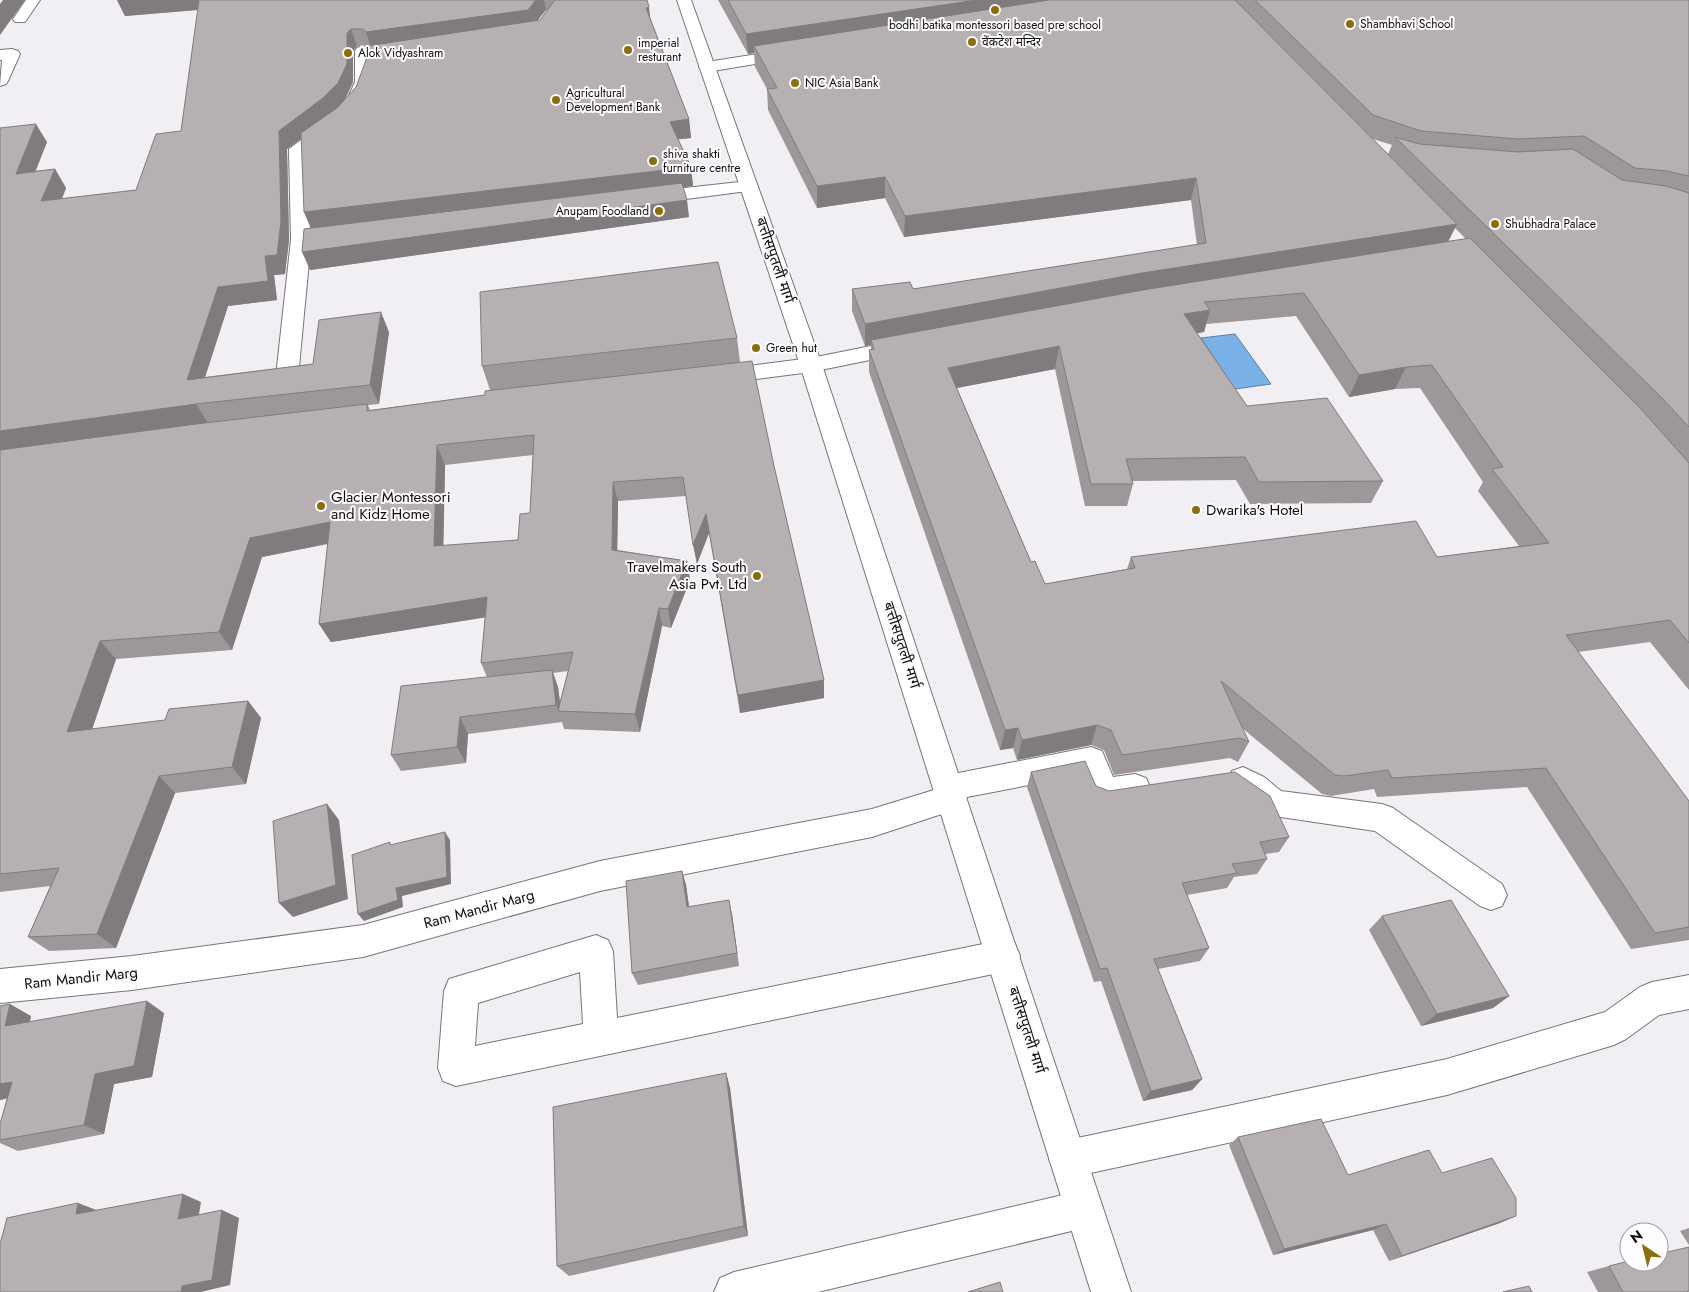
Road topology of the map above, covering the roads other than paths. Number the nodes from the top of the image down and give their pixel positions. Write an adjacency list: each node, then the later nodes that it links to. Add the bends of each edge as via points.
1 (33, 0): 3 (street)
2 (684, 0): 7 (street, बत्तीसपुतली मार्ग)
3 (20, 19)
4 (803, 52): 7 (street)
5 (0, 55): 8 (street, via 12,54)
6 (382, 55): 12 (street, via 363,54 364,81 355,102 328,131 298,149)
7 (707, 66): 9 (street, बत्तीसपुतली मार्ग)
8 (0, 81)
9 (749, 186): 10 (street); 14 (street, बत्तीसपुतली मार्ग)
10 (632, 200)
11 (321, 237): 12 (street)
12 (301, 240): 15 (street)
13 (927, 342): 14 (street)
14 (811, 366): 16 (street); 19 (street, बत्तीसपुतली मार्ग)
15 (288, 367)
16 (696, 379)
17 (1220, 775): 20 (street, via 1230,773 1238,777 1274,804 1382,818)
18 (1162, 783): 19 (street, Ram Mandir Marg, via 1103,792 1091,760)
19 (950, 793): 21 (street, बत्तीसपुतली मार्ग); 22 (street, Ram Mandir Marg, via 872,823 600,876 363,941 132,973)
20 (1491, 894)
21 (1003, 956): 24 (street); 25 (street, बत्तीसपुतली मार्ग)
22 (0, 986)
23 (1689, 992): 25 (street, via 1652,999 1614,1027 1447,1077)
24 (601, 1039): 24 (street, via 456,1068 461,991 596,951)
25 (1068, 1159): 26 (street, बत्तीसपुतली मार्ग)
26 (1084, 1209): 27 (street); 28 (street, बत्तीसपुतली मार्ग)
27 (734, 1292)
28 (1111, 1292)

